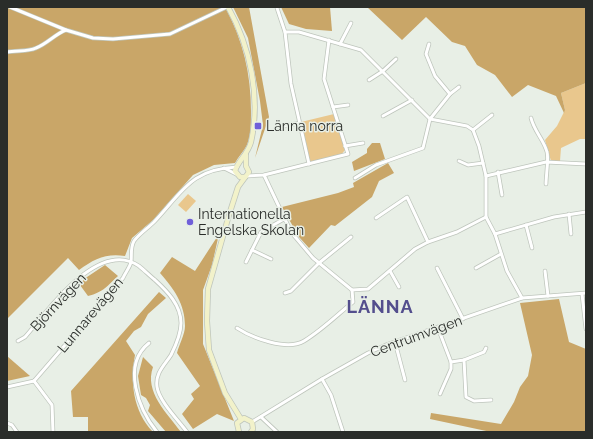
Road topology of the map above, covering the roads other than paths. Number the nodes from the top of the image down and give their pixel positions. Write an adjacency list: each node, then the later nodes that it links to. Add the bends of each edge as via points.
1 (10, 7): 5 (street)
2 (227, 7): 5 (street, via 170,34 113,39 93,38); 28 (street, via 241,33 250,67 254,126)
3 (277, 8): 6 (street)
4 (351, 24): 8 (street)
5 (66, 30): 10 (street, via 34,49)
6 (287, 30): 7 (street); 23 (street, via 291,84)
7 (329, 40): 8 (street); 18 (street, via 324,79)
8 (340, 44): 12 (street, via 365,52)
9 (429, 44): 15 (street, via 427,62)
10 (7, 52)
11 (396, 58): 12 (street)
12 (383, 71): 13 (street); 16 (street)
13 (369, 80)
14 (460, 87): 15 (street)
15 (450, 94): 22 (street)
16 (412, 100): 20 (street); 22 (street)
17 (348, 105): 18 (street)
18 (333, 107): 27 (street)
19 (492, 115): 25 (street)
20 (383, 116)
21 (531, 118): 31 (street, via 532,125 548,154)
22 (430, 119): 25 (street, via 467,126); 43 (street, via 423,148 376,165)
23 (300, 123): 24 (street); 32 (street)
24 (279, 127)
25 (473, 130): 30 (street)
26 (363, 143): 27 (street)
27 (345, 146): 32 (street, via 348,154)
28 (246, 155): 34 (street); 36 (street)
29 (460, 161): 30 (street, via 468,166)
30 (483, 162): 42 (street)
31 (546, 162): 33 (street); 37 (street); 44 (street)
32 (309, 164): 40 (street)
33 (586, 164)
34 (238, 166): 35 (street, Lunnarevägen); 36 (street); 38 (street)
35 (222, 167): 38 (street); 62 (street, Lunnarevägen, via 203,173 189,182 153,224 134,241)
36 (247, 168): 39 (street); 41 (street)
37 (498, 172): 42 (street); 46 (street)
38 (237, 175): 41 (street); 45 (street)
39 (257, 175): 40 (street); 41 (street)
40 (264, 175): 51 (street)
41 (246, 176): 45 (street)
42 (486, 176): 49 (street)
43 (355, 178)
44 (546, 184)
45 (235, 196): 92 (street, via 208,289 207,321 209,350 226,393)
46 (502, 196)
47 (586, 212): 48 (street)
48 (569, 214): 52 (street); 54 (street)
49 (486, 217): 53 (street); 56 (street, via 457,232)
50 (376, 218): 56 (street, via 407,197)
51 (284, 219): 58 (street, via 260,232); 63 (street, via 291,232)
52 (526, 225): 53 (street); 57 (street)
53 (495, 234): 59 (street)
54 (571, 234)
55 (351, 237): 63 (street)
56 (428, 242): 66 (street, via 415,249)
57 (532, 248)
58 (252, 250): 60 (street); 61 (street)
59 (501, 254): 65 (street); 74 (street)
60 (271, 259)
61 (246, 262)
62 (130, 263): 79 (street, Björnvägen, via 118,260 106,262 81,275 25,337); 87 (street, Lunnarevägen, via 123,278); 98 (street, Björnvägen, via 138,266 168,292 179,313 179,336 156,380 157,389 163,400)
63 (319, 263): 69 (street); 70 (street, via 291,291)
64 (437, 268): 75 (street)
65 (476, 268)
66 (390, 271): 68 (street); 69 (street, via 368,289)
67 (545, 271): 73 (street)
68 (399, 287)
69 (352, 290): 76 (street, via 353,302 303,342 274,343 258,339)
70 (285, 293)
71 (586, 293): 72 (street, Centrumvägen)
72 (582, 294): 73 (street, Centrumvägen); 78 (street)
73 (548, 296): 74 (street, Centrumvägen)
74 (522, 298): 75 (street, Centrumvägen)
75 (463, 319): 77 (street, Centrumvägen)
76 (237, 328)
77 (438, 328): 80 (street, Centrumvägen); 84 (street)
78 (586, 329)
79 (18, 341)
80 (395, 342): 85 (street, Centrumvägen, via 368,353); 86 (street)
81 (150, 343): 97 (street, via 144,347 135,370 136,394)
82 (486, 348): 83 (street, via 484,352)
83 (464, 360): 84 (street); 90 (street, via 466,397 474,401)
84 (451, 362): 89 (street, via 451,369)
85 (322, 380): 91 (street, Centrumvägen); 102 (street, via 331,395)
86 (405, 380)
87 (34, 381): 88 (street); 96 (street, via 52,404)
88 (7, 387)
89 (440, 394)
90 (492, 400)
91 (261, 417): 93 (street, Centrumvägen); 101 (street)
92 (241, 419): 93 (street, via 247,418); 99 (street, via 237,423)
93 (252, 422): 100 (street)
94 (7, 424): 95 (street, via 12,425)
95 (17, 432)
96 (53, 432)
97 (156, 432)
98 (187, 432)
99 (238, 432)
100 (251, 432)
101 (277, 432)
102 (343, 432)

